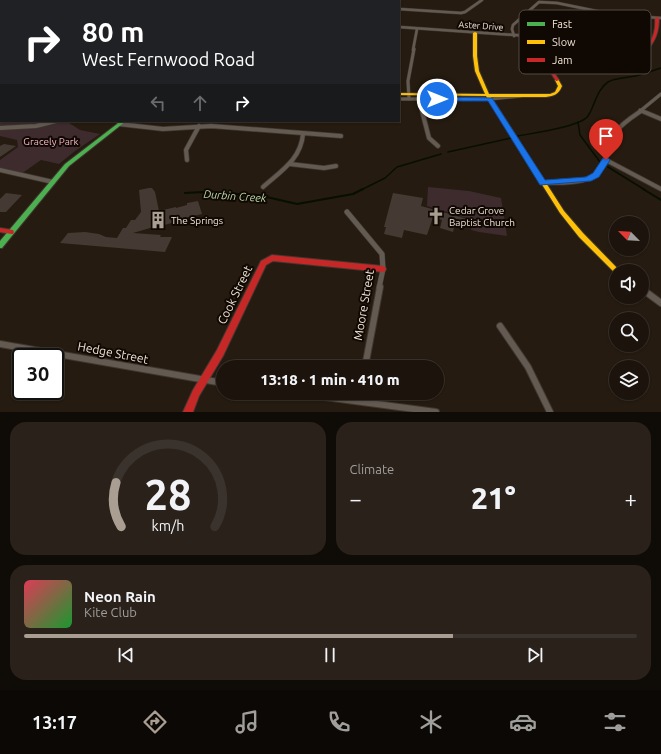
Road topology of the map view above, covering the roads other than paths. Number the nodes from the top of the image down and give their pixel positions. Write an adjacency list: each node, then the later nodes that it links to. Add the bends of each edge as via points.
1 (482, 0): 2 (street, via 461,13)
2 (400, 9)
3 (530, 10): 4 (street, via 541,1 566,2)
4 (591, 10)
5 (659, 18): 12 (street)
6 (519, 19): 10 (street, via 513,24)
7 (400, 27): 8 (street, Aster Drive)
8 (418, 29): 9 (street, Aster Drive); 16 (street, via 408,81)
9 (475, 33): 10 (street, Aster Drive); 17 (street, via 477,71)
10 (514, 36): 11 (street, Aster Drive)
11 (519, 36)
12 (651, 45)
13 (553, 74): 17 (street, via 560,86 558,92 550,96)
14 (400, 94): 16 (street)
15 (661, 94): 20 (street)
16 (408, 97): 17 (street); 18 (street); 19 (street)
17 (488, 97): 19 (street); 35 (street)
18 (400, 99)
19 (419, 99): 28 (street, via 429,138)
20 (640, 110): 21 (street); 30 (street, via 616,131)
21 (661, 119)
22 (52, 122): 25 (street, via 36,126)
23 (121, 123): 24 (street, via 163,129); 34 (street, via 80,154)
24 (199, 126): 26 (street); 29 (street, via 186,150)
25 (0, 128)
26 (303, 134): 27 (street); 31 (street, via 304,142)
27 (341, 136)
28 (438, 146)
29 (187, 160)
30 (606, 160): 35 (street, via 596,175 588,179); 37 (street)
31 (290, 164): 32 (street, via 324,168); 36 (street)
32 (336, 166)
33 (0, 170): 34 (street)
34 (53, 182): 40 (street)
35 (543, 183): 42 (street, via 581,235)
36 (263, 187)
37 (661, 189)
38 (347, 212): 43 (street, Moore Street, via 382,254)
39 (0, 230): 40 (street)
40 (11, 232): 41 (street)
41 (0, 246)
42 (610, 264)
43 (383, 269): 48 (street, Moore Street); 49 (street, Cook Street, via 272,258 267,260 263,263 220,353)
44 (649, 294): 45 (street)
45 (661, 303)
46 (500, 326): 55 (street, via 524,357)
47 (0, 344): 49 (street, Hedge Street)
48 (366, 360)
49 (204, 380): 50 (street, Hedge Street); 53 (street)
50 (216, 382)
51 (352, 400): 52 (street)
52 (360, 401): 54 (street)
53 (188, 412)
54 (436, 412)
55 (550, 412)

